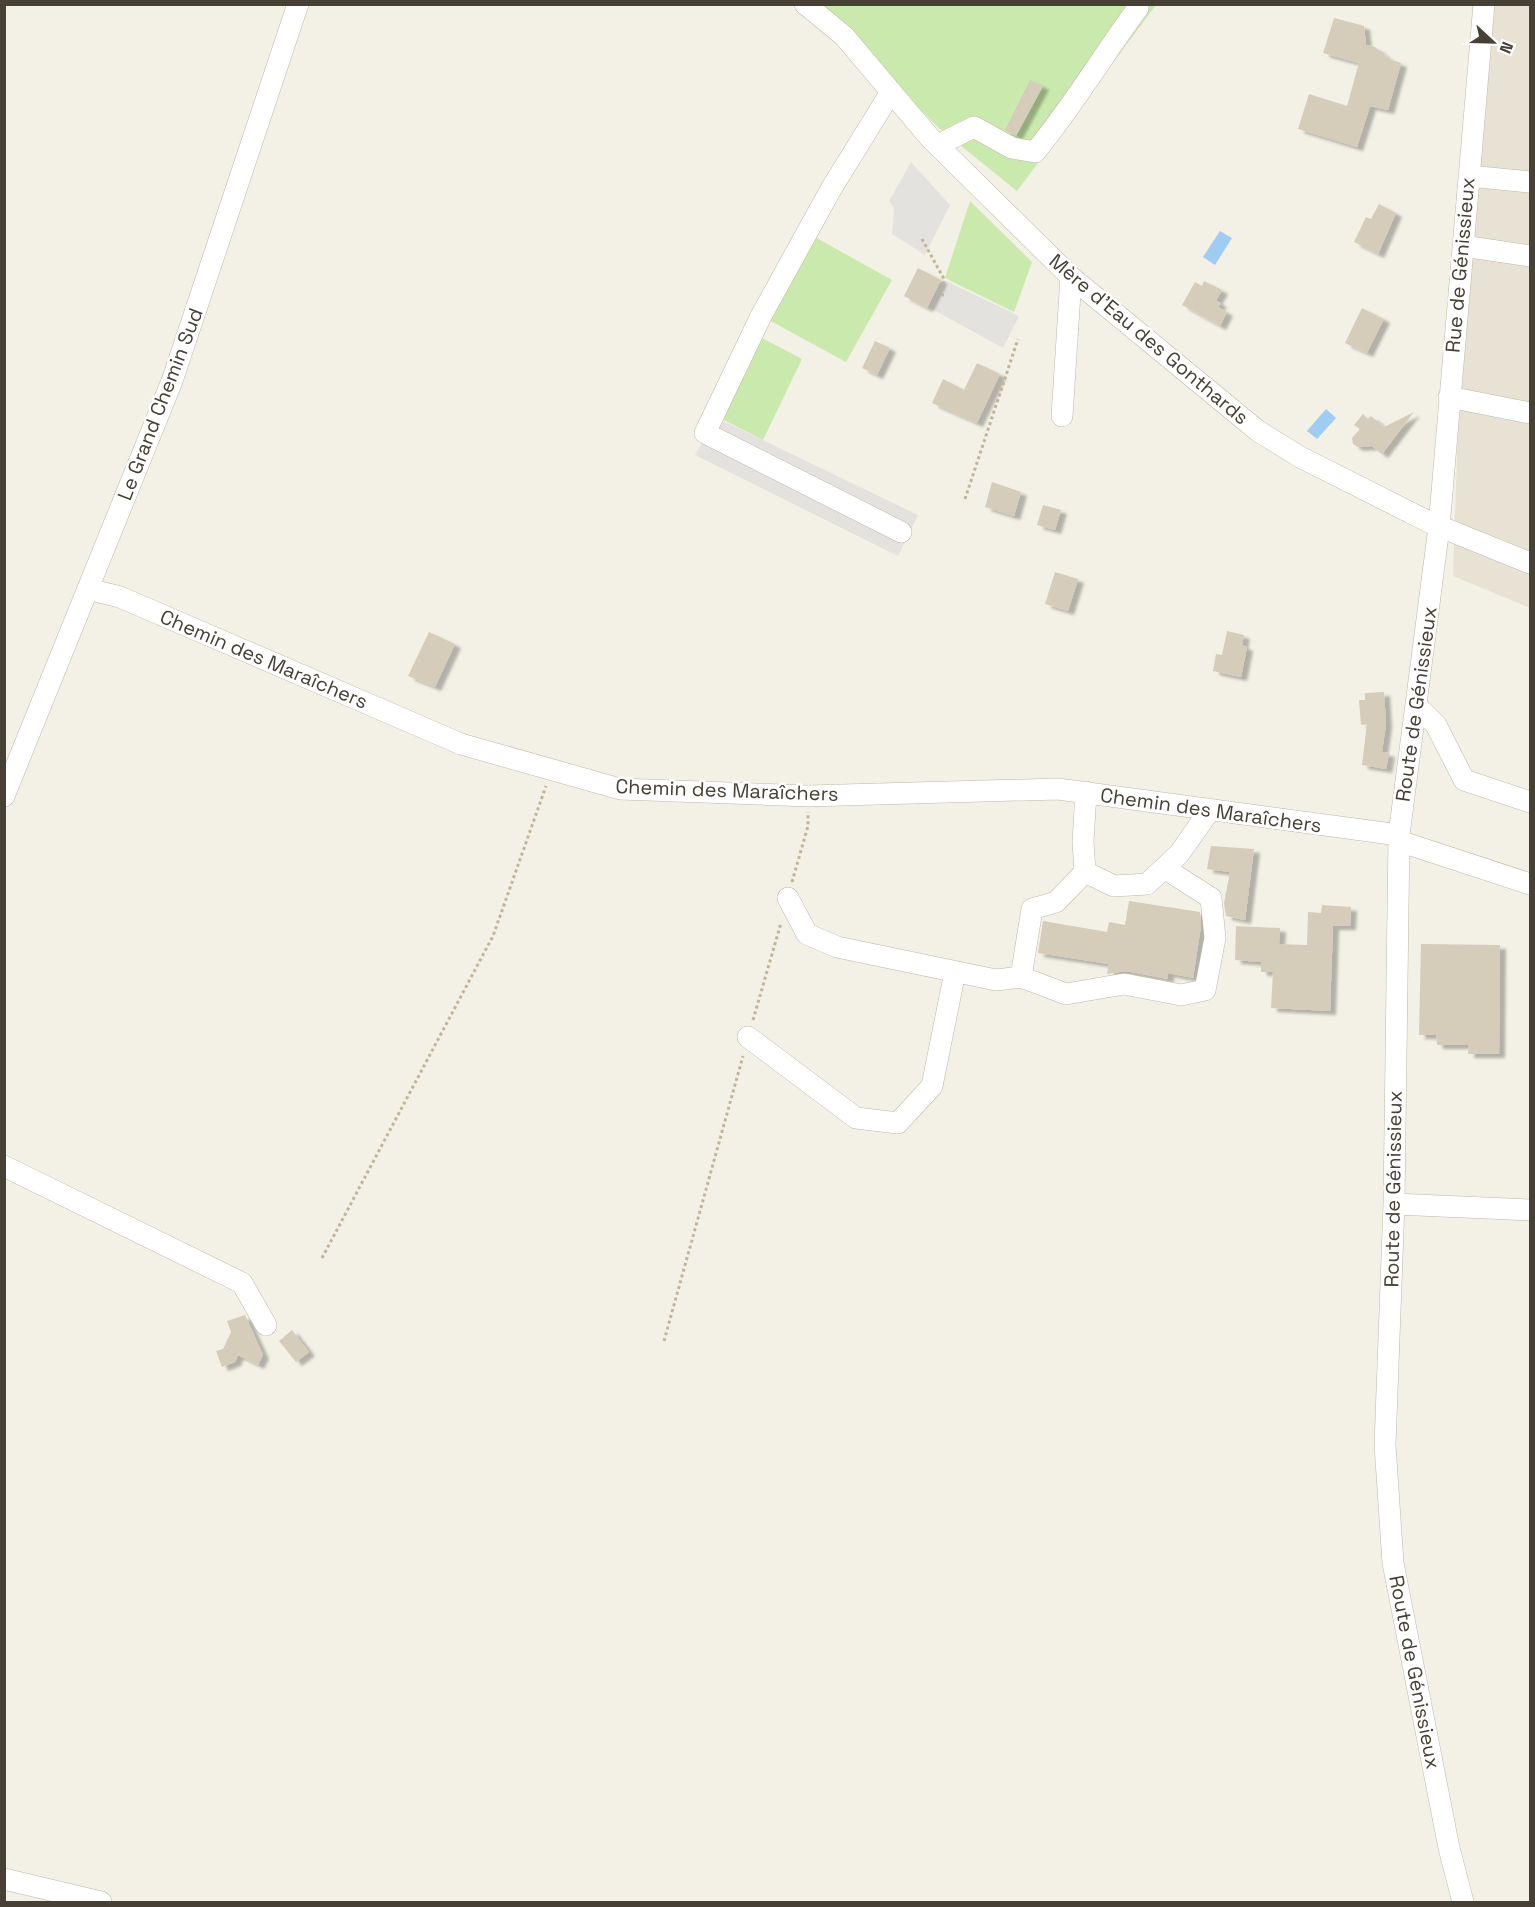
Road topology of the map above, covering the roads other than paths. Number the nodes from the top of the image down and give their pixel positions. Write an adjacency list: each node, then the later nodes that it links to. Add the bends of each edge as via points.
1 (298, 4): 18 (street, Le Grand Chemin Sud, via 172,381)
2 (805, 4): 5 (street, Mère d'Eau des Gonthards, via 844,36)
3 (1484, 4): 7 (street, Rue de Génissieux)
4 (1138, 8): 6 (street, via 1065,116 1035,152 1012,148 974,127)
5 (891, 92): 6 (street, Mère d'Eau des Gonthards); 16 (street, via 831,189 761,316 705,432)
6 (938, 145): 11 (street, Mère d'Eau des Gonthards)
7 (1468, 176): 8 (street); 9 (street, Rue de Génissieux)
8 (1530, 182)
9 (1463, 246): 10 (street); 12 (street, Rue de Génissieux)
10 (1530, 256)
11 (1071, 277): 14 (street); 15 (street, Mère d'Eau des Gonthards, via 1258,431 1300,457)
12 (1449, 398): 13 (street); 15 (street, Rue de Génissieux)
13 (1530, 413)
14 (1062, 416)
15 (1439, 526): 17 (street, Mère d'Eau des Gonthards); 19 (street, Route de Génissieux)
16 (901, 532)
17 (1530, 563)
18 (88, 589): 20 (street, Chemin des Maraîchers, via 120,597 461,744 620,789 808,796 1058,789); 21 (street, Le Grand Chemin Sud)
19 (1418, 707): 22 (street, via 1436,725 1464,780); 24 (street, Route de Génissieux)
20 (1086, 792): 23 (street, Chemin des Maraîchers); 26 (street)
21 (4, 796)
22 (1530, 802)
23 (1210, 810): 24 (street, Chemin des Maraîchers); 25 (street, via 1179,854)
24 (1399, 838): 27 (street, Chemin des Maraîchers); 33 (street, Route de Génissieux)
25 (1164, 868): 26 (street, via 1148,884 1114,886); 30 (street, via 1211,898 1215,938 1204,990 1181,995 1124,984 1066,994)
26 (1085, 872): 30 (street, via 1056,902 1032,909)
27 (1530, 884)
28 (788, 898): 29 (street, via 807,934 837,947)
29 (955, 972): 30 (street, via 996,980); 31 (street, via 932,1086 898,1124 856,1118)
30 (1021, 977)
31 (748, 1038)
32 (4, 1166): 35 (street, via 242,1283)
33 (1394, 1204): 34 (street); 38 (street, Route de Génissieux, via 1385,1445 1388,1513 1394,1563)
34 (1530, 1210)
35 (266, 1325)
36 (4, 1879): 37 (street)
37 (100, 1902)
38 (1463, 1902)

